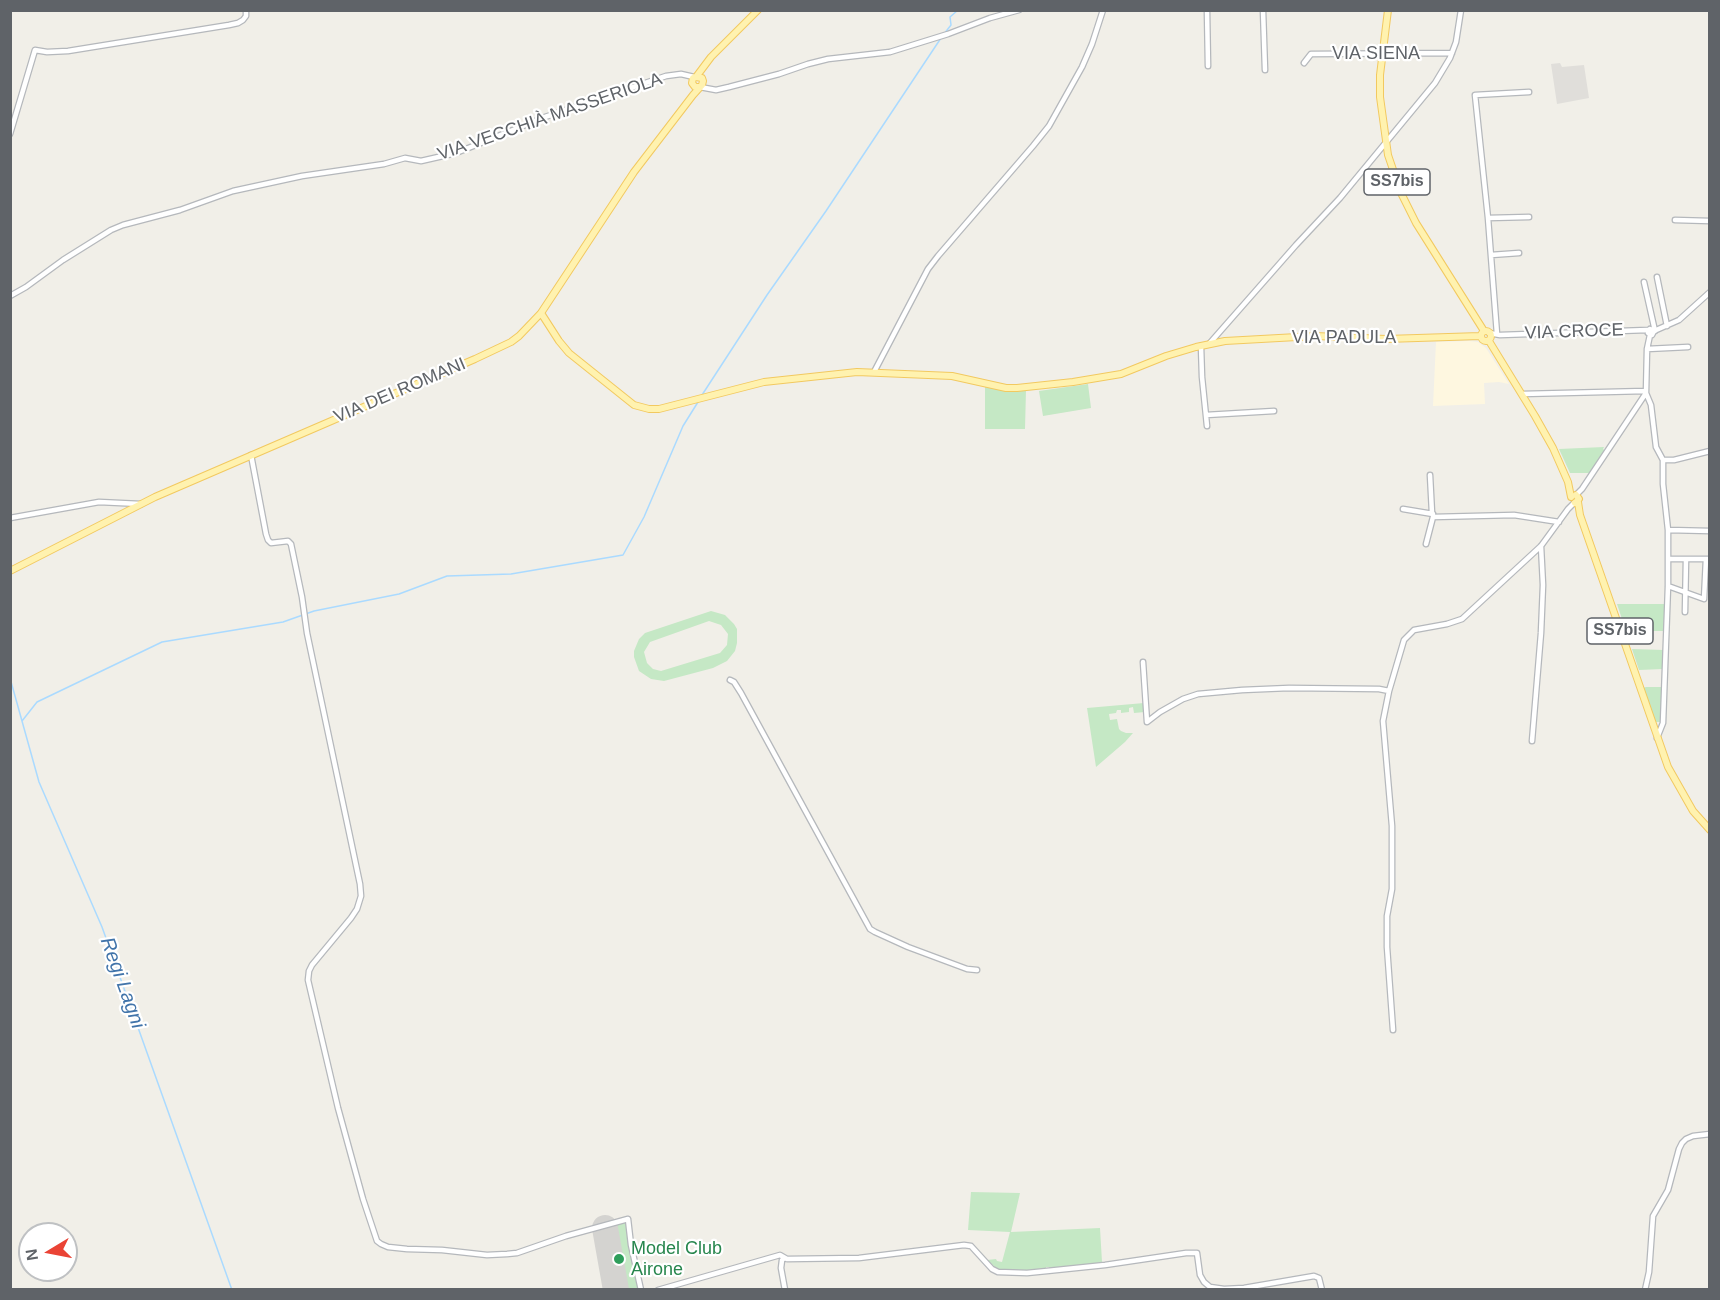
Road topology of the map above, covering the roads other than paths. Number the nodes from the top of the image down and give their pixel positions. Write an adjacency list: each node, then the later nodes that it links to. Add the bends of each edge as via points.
1 (246, 10): 16 (street, via 243,20 229,25 68,51 35,50)
2 (758, 10): 14 (main road, via 716,52)
3 (1019, 10): 14 (street, VIA VECCHIÀ MASSERIOLA, via 890,52 808,64 716,90)
4 (1103, 10): 36 (street, via 1082,67 1050,126 928,269)
5 (1207, 10): 12 (street)
6 (1263, 10): 13 (street)
7 (1388, 10): 10 (main road, SS7bis)
8 (1461, 10): 9 (street)
9 (1452, 53): 10 (street, VIA SIENA); 17 (street, via 1435,83)
10 (1382, 54): 11 (street, VIA SIENA, via 1311,54); 17 (main road, SS7bis, via 1380,97)
11 (1304, 63)
12 (1208, 66)
13 (1265, 70)
14 (698, 82): 27 (street, VIA VECCHIÀ MASSERIOLA, via 688,76 666,76 545,117 456,153 302,176 233,191 123,225); 28 (main road, VIA DEI ROMANI, via 693,95 625,184)
15 (1529, 92): 19 (street, via 1475,95)
16 (10, 134)
17 (1386, 143): 31 (main road, SS7bis, via 1408,208); 32 (street)
18 (1529, 217): 19 (street)
19 (1488, 218): 23 (street)
20 (1675, 220): 21 (street)
21 (1710, 221)
22 (1519, 253): 23 (street)
23 (1491, 255): 31 (street)
24 (1656, 277): 29 (street)
25 (1644, 282): 30 (street)
26 (1710, 292): 29 (street, VIA CROCE)
27 (10, 296)
28 (540, 314): 36 (main road, VIA PADULA, via 569,353 634,405 649,409 764,382); 43 (main road, VIA DEI ROMANI, via 519,336 500,348)
29 (1667, 326): 30 (street, VIA CROCE)
30 (1652, 332): 31 (street, VIA CROCE); 35 (street)
31 (1490, 336): 32 (main road, VIA PADULA, via 1315,336); 38 (main road, SS7bis)
32 (1209, 344): 33 (main road, VIA PADULA)
33 (1201, 346): 36 (main road, VIA PADULA, via 1121,374 1044,386 1005,388 952,376); 40 (street)
34 (1688, 348): 35 (street)
35 (1647, 349): 37 (street)
36 (874, 372)
37 (1646, 392): 38 (street); 44 (street, via 1656,447); 46 (street)
38 (1522, 394): 46 (main road, SS7bis, via 1553,448)
39 (1274, 411): 40 (street)
40 (1206, 415): 41 (street)
41 (1208, 426)
42 (1710, 451): 44 (street)
43 (251, 455): 47 (main road, VIA DEI ROMANI); 75 (street, via 266,534 271,543 290,543 360,884 357,909 312,965 308,980 345,1133 378,1240 407,1249 507,1254 628,1219)
44 (1663, 460): 54 (street)
45 (1430, 474): 51 (street)
46 (1575, 499): 49 (street); 50 (main road, SS7bis)
47 (141, 504): 52 (street, via 99,502); 61 (main road, VIA DEI ROMANI)
48 (1403, 509): 51 (street)
49 (1568, 509): 50 (street); 53 (street)
50 (1579, 513): 68 (main road, SS7bis)
51 (1433, 515): 53 (street, via 1514,516); 56 (street)
52 (10, 518)
53 (1559, 522): 57 (street)
54 (1668, 530): 55 (street); 58 (street)
55 (1710, 531)
56 (1426, 543)
57 (1541, 546): 67 (street, via 1462,619 1419,628 1408,635); 69 (street, via 1541,633)
58 (1668, 558): 59 (street); 62 (street)
59 (1686, 559): 60 (street); 63 (street)
60 (1708, 559): 63 (street, via 1704,599)
61 (10, 571)
62 (1668, 586): 63 (street); 68 (street, via 1663,723)
63 (1685, 592): 64 (street)
64 (1685, 612)
65 (1143, 662): 67 (street, via 1148,722 1198,694 1290,688)
66 (730, 680): 71 (street, via 741,693 870,928 908,947)
67 (1389, 691): 72 (street, via 1383,728 1392,826 1387,947)
68 (1657, 738): 70 (main road, SS7bis, via 1674,779)
69 (1532, 741)
70 (1710, 830)
71 (977, 970)
72 (1394, 1030)
73 (1710, 1134): 79 (street, via 1693,1136 1679,1149 1668,1190 1655,1212)
74 (784, 1258): 76 (street, via 780,1255); 77 (street, via 781,1263); 78 (street, via 859,1258 963,1245 971,1246 995,1270 1028,1273 1186,1253 1197,1254 1200,1275 1210,1287 1244,1288 1314,1276 1319,1278)
75 (640, 1290)
76 (658, 1290)
77 (785, 1290)
78 (1322, 1290)
79 (1645, 1290)

